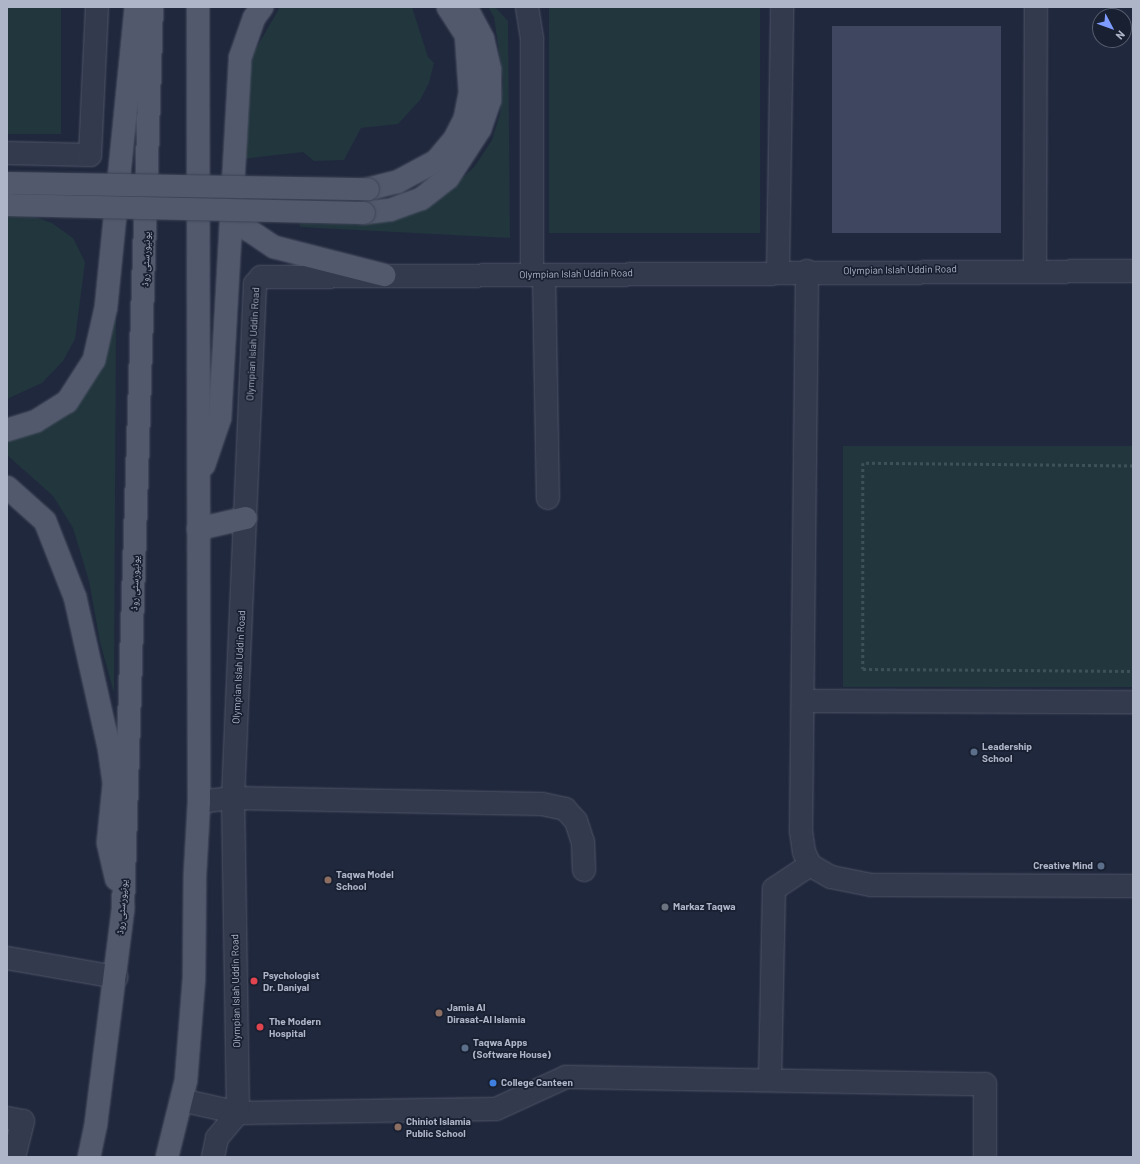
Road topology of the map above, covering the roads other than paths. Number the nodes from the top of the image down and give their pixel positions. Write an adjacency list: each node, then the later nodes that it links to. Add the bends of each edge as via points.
1 (97, 7): 11 (street, via 90,155)
2 (136, 7): 21 (main road, via 106,307 94,360 67,402 36,421)
3 (152, 7): 34 (main road, یونیورسٹی روڈ)
4 (198, 7): 22 (main road)
5 (262, 7): 14 (main road, via 254,18 240,58)
6 (448, 7): 12 (main road, bridge, via 466,35 470,92 465,118 455,138 436,161 397,182 368,190)
7 (466, 7): 13 (main road, bridge, via 483,39 490,70 490,100 480,129 448,178 421,198 390,210 364,213)
8 (527, 7): 20 (street, via 532,40)
9 (782, 7): 18 (street)
10 (1036, 7): 15 (street)
11 (7, 153)
12 (7, 183)
13 (7, 205)
14 (233, 207): 19 (main road, via 250,231 274,247); 22 (main road, via 223,334 220,418)
15 (1035, 269): 16 (street, Olympian Islah Uddin Road); 17 (street, Olympian Islah Uddin Road)
16 (807, 271): 18 (street, Olympian Islah Uddin Road); 27 (street)
17 (1133, 271)
18 (778, 272): 20 (street, Olympian Islah Uddin Road)
19 (384, 275): 20 (street, Olympian Islah Uddin Road); 25 (street, Olympian Islah Uddin Road, via 261,277 255,284)
20 (538, 275): 24 (street)
21 (7, 430)
22 (198, 480): 26 (main road)
23 (7, 487): 34 (main road, via 45,521 75,597 109,748 114,783 108,843)
24 (548, 498)
25 (246, 518): 26 (main road); 29 (street, Olympian Islah Uddin Road)
26 (198, 529): 30 (main road)
27 (803, 701): 28 (street); 31 (street, via 801,830 804,852)
28 (1133, 702)
29 (233, 798): 30 (street); 32 (street, via 542,804 565,809 576,821 583,842); 39 (street, Olympian Islah Uddin Road)
30 (200, 802): 38 (main road, via 195,874 194,979 186,1080)
31 (810, 865): 33 (street, via 831,877 871,885); 37 (street, via 774,889)
32 (584, 870)
33 (1133, 886)
34 (123, 910): 36 (main road, یونیورسٹی روڈ)
35 (7, 958): 36 (street)
36 (116, 977): 42 (main road, یونیورسٹی روڈ)
37 (770, 1079): 39 (street, via 566,1077 496,1109); 45 (street, via 985,1084)
38 (181, 1100): 39 (street); 43 (main road)
39 (238, 1113): 44 (street, via 217,1138)
40 (7, 1118): 41 (street, via 23,1122)
41 (14, 1157)
42 (89, 1157)
43 (167, 1157)
44 (213, 1157)
45 (985, 1157)

